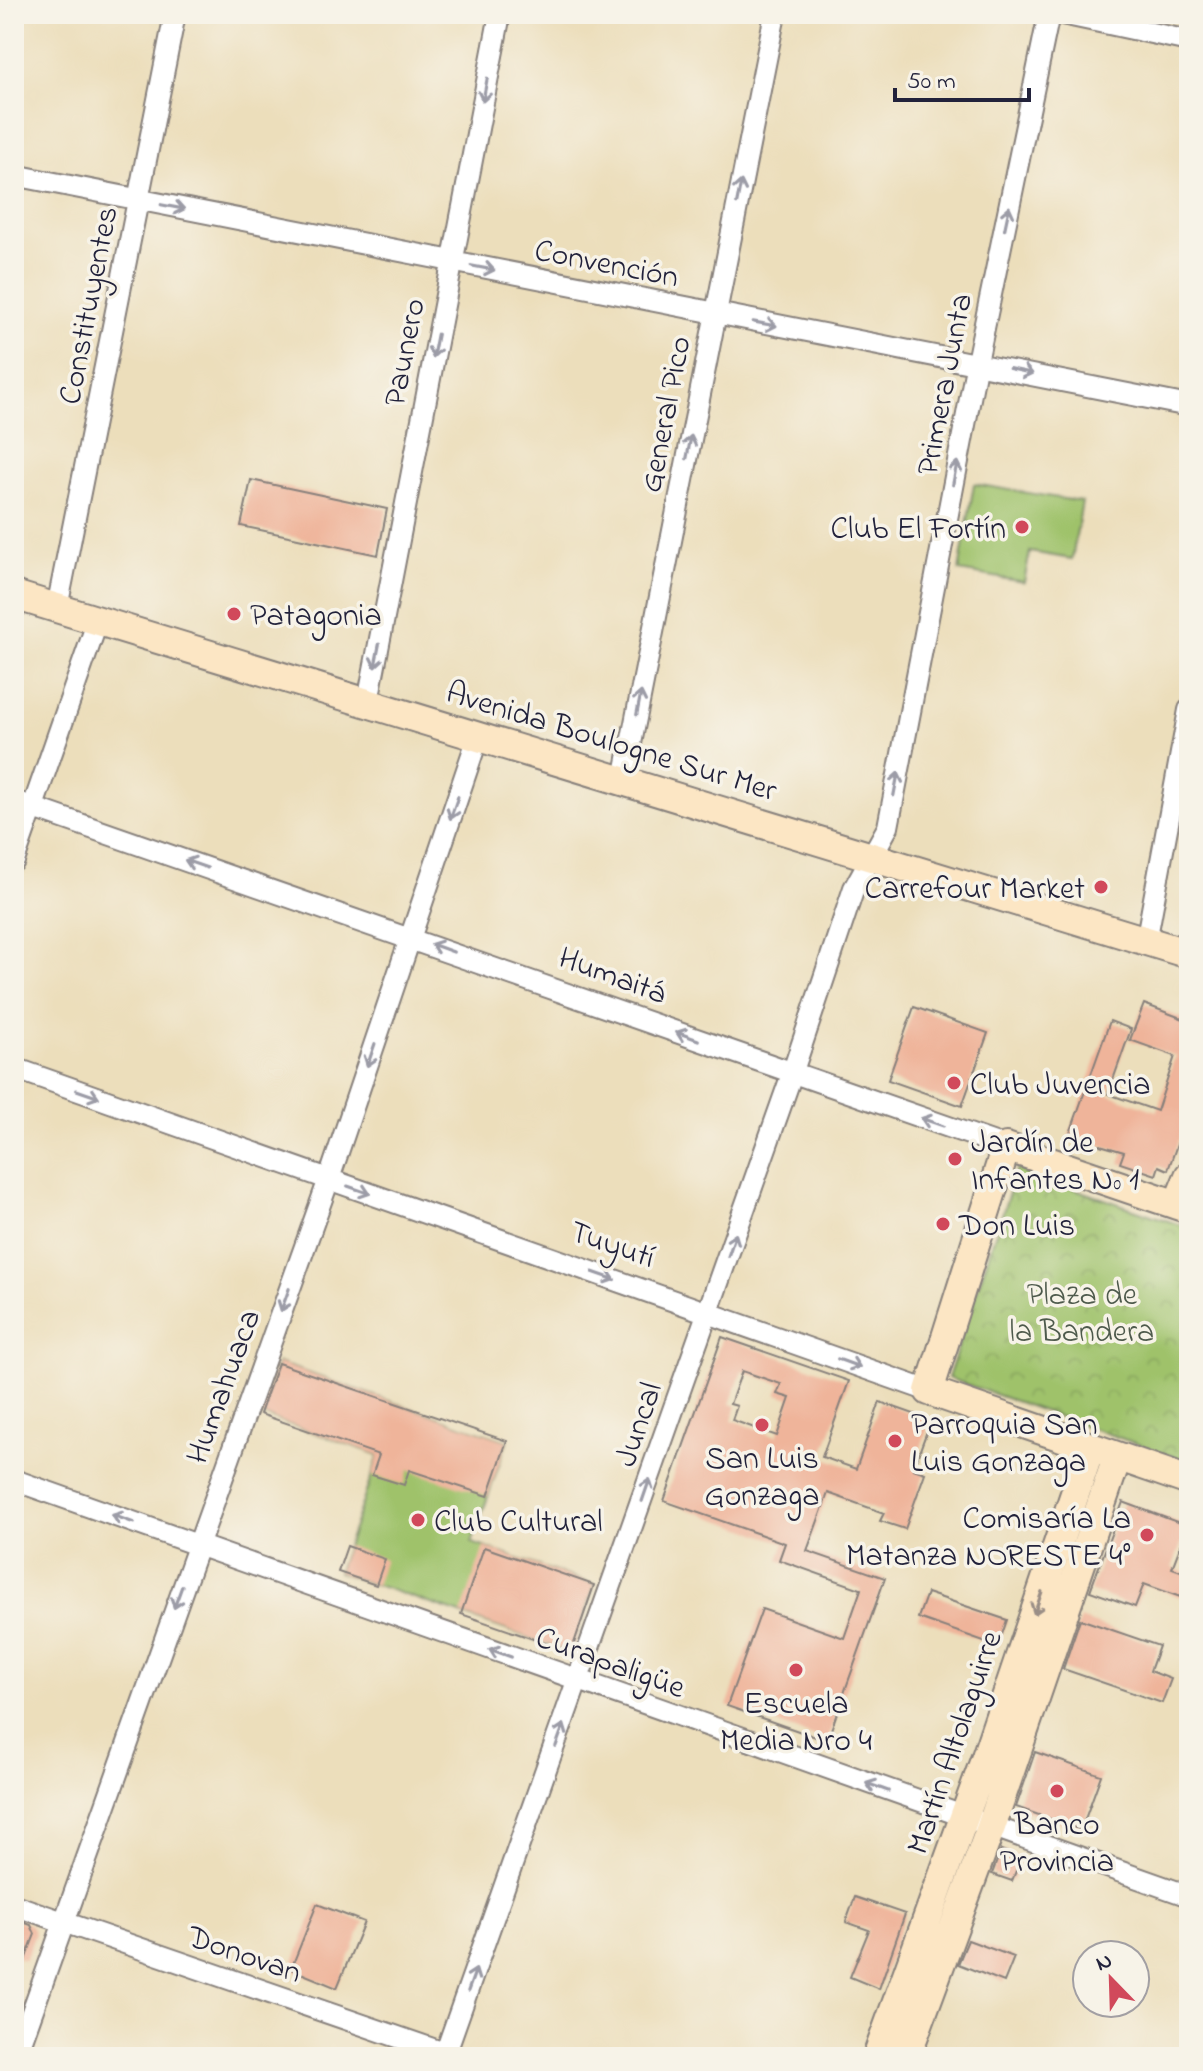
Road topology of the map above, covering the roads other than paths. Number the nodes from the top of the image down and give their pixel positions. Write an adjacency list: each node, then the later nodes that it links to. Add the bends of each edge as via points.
1 (175, 14): 8 (street, Constituyentes)
2 (500, 14): 9 (street, Paunero, one-way to 9)
3 (775, 14): 10 (street, General Pico, one-way to 3)
4 (1049, 14): 11 (street, Primera Junta, one-way to 4)
5 (1062, 14): 6 (street)
6 (1189, 41)
7 (14, 175): 8 (street, Convención)
8 (138, 200): 9 (street, Convención, one-way to 9); 14 (street, Constituyentes)
9 (451, 262): 10 (street, Convención, one-way to 10); 16 (street, Paunero, one-way to 16)
10 (714, 314): 11 (street, Convención, one-way to 11); 19 (street, General Pico, one-way to 10)
11 (977, 362): 12 (street, Convención, one-way to 12); 21 (street, Primera Junta, one-way to 11, via 888,827)
12 (1189, 406)
13 (14, 595): 14 (street, Avenida Boulogne Sur Mer)
14 (57, 608): 15 (street, Avenida Boulogne Sur Mer)
15 (98, 620): 16 (street, Avenida Boulogne Sur Mer); 20 (street)
16 (368, 701): 18 (street, Avenida Boulogne Sur Mer)
17 (1189, 710): 24 (street)
18 (479, 734): 19 (street, Avenida Boulogne Sur Mer); 23 (street, Humahuaca, one-way to 23)
19 (624, 779): 21 (street, Avenida Boulogne Sur Mer)
20 (23, 804): 22 (street); 23 (street, Humaitá, one-way to 20)
21 (871, 856): 24 (street, Avenida Boulogne Sur Mer); 27 (street, Juncal, via 854,888)
22 (14, 861)
23 (411, 937): 27 (street, Humaitá, one-way to 23); 30 (street, Humahuaca, one-way to 30)
24 (1146, 942): 25 (street, Avenida Boulogne Sur Mer)
25 (1189, 954)
26 (14, 1068): 30 (street, Tuyutí, one-way to 30)
27 (792, 1074): 28 (street, Humaitá, one-way to 27); 32 (street, Juncal, one-way to 27)
28 (1006, 1147): 31 (street, Humaitá); 33 (street)
29 (1189, 1176): 31 (street)
30 (329, 1179): 32 (street, Tuyutí, one-way to 32); 37 (street, Humahuaca, one-way to 37)
31 (1183, 1207)
32 (708, 1312): 33 (street, Tuyutí, one-way to 33); 38 (street, Juncal, one-way to 32)
33 (929, 1391): 34 (street, Tuyutí)
34 (1104, 1454): 36 (street, Tuyutí); 39 (street, Martín Altolaguirre, one-way to 39); 40 (street, Martín Altolaguirre)
35 (14, 1480): 37 (street, Curapaligüe, one-way to 35)
36 (1189, 1481)
37 (196, 1545): 38 (street, Curapaligüe, one-way to 37); 43 (street, Humahuaca, one-way to 43)
38 (579, 1681): 39 (street, Curapaligüe, one-way to 38); 44 (street, Juncal, one-way to 38)
39 (963, 1818): 40 (street, Curapaligüe); 46 (street, Martín Altolaguirre)
40 (991, 1827): 41 (street, Curapaligüe); 47 (street, Martín Altolaguirre)
41 (1189, 1896)
42 (14, 1905): 43 (street, Donovan)
43 (62, 1922): 44 (street, Donovan); 45 (street, Humahuaca)
44 (448, 2056)
45 (16, 2057)
46 (877, 2057)
47 (906, 2057)

